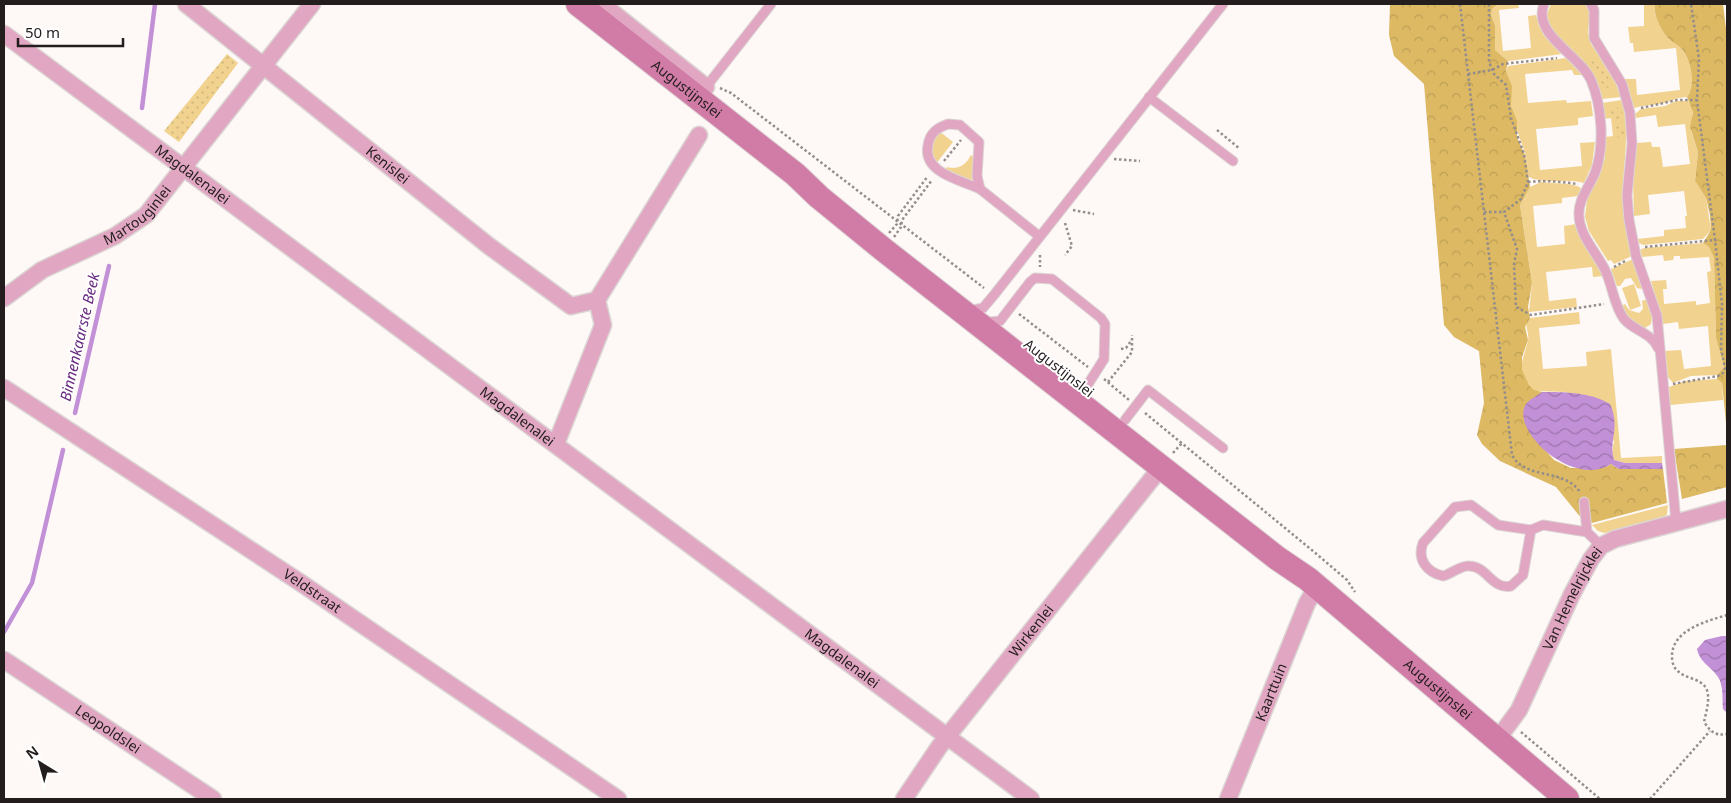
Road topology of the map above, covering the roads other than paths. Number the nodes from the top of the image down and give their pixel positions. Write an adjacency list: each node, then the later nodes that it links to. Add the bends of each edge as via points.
1 (186, 4): 10 (street, Kenislei)
2 (312, 4): 10 (street, Martouginlei)
3 (578, 4): 11 (street, Augustijnslei)
4 (602, 4): 11 (street, Augustijnslei)
5 (771, 4): 11 (lane)
6 (1223, 4): 12 (lane)
7 (1544, 4): 22 (lane, via 1542,23 1590,78 1597,102 1601,148 1594,174 1580,204 1580,226 1606,271 1615,302 1625,320 1652,339)
8 (1591, 4): 22 (lane, via 1594,38 1622,84 1630,113 1632,144 1627,195 1635,252 1655,306)
9 (4, 34): 15 (street, Magdalenalei)
10 (264, 66): 15 (street, Martouginlei); 20 (street, Kenislei, via 490,246 571,306)
11 (702, 92): 18 (street, Augustijnslei, via 819,196)
12 (1149, 97): 14 (lane); 17 (lane)
13 (699, 135): 20 (street)
14 (1233, 161)
15 (184, 168): 19 (street, Martouginlei, via 146,215 116,236 42,270); 26 (street, Magdalenalei)
16 (980, 189): 16 (lane, via 979,142 960,125 948,124 937,128 929,138 929,160 937,170); 17 (lane)
17 (1040, 236): 21 (lane)
18 (891, 238): 21 (street, Augustijnslei); 24 (street, Augustijnslei)
19 (4, 298)
20 (597, 300): 26 (street, via 603,324)
21 (992, 308): 24 (street, Augustijnslei); 24 (lane, via 1035,278 1052,279 1101,318 1105,324 1104,359)
22 (1659, 350): 31 (lane)
23 (4, 388): 40 (street, Veldstraat, via 301,583)
24 (1088, 389): 25 (street, Augustijnslei); 28 (street, Augustijnslei)
25 (1131, 413): 27 (lane, via 1148,390); 35 (street, Augustijnslei, via 1285,551)
26 (556, 444): 38 (street, Magdalenalei)
27 (1223, 448)
28 (1162, 466): 35 (street, Augustijnslei); 38 (street, Wirkenlei)
29 (1584, 502): 33 (lane)
30 (1727, 509): 31 (street, Van Hemelrijcklei)
31 (1676, 522): 34 (street, Van Hemelrijcklei)
32 (1531, 530): 32 (lane, via 1495,524 1471,505 1459,505 1423,543 1422,561 1431,572 1443,576 1467,565 1496,584 1512,586 1523,575); 33 (lane, via 1543,525)
33 (1587, 532): 34 (lane)
34 (1601, 546): 37 (street, Van Hemelrijcklei, via 1572,594)
35 (1312, 582): 37 (street, Augustijnslei); 43 (street, Kaarttuin, via 1307,603)
36 (4, 660): 39 (street, Leopoldslei)
37 (1504, 731): 44 (street, Augustijnslei)
38 (946, 738): 41 (street, Wirkenlei); 42 (street, Magdalenalei)
39 (213, 799)
40 (618, 799)
41 (904, 799)
42 (1031, 799)
43 (1228, 799)
44 (1567, 799)

